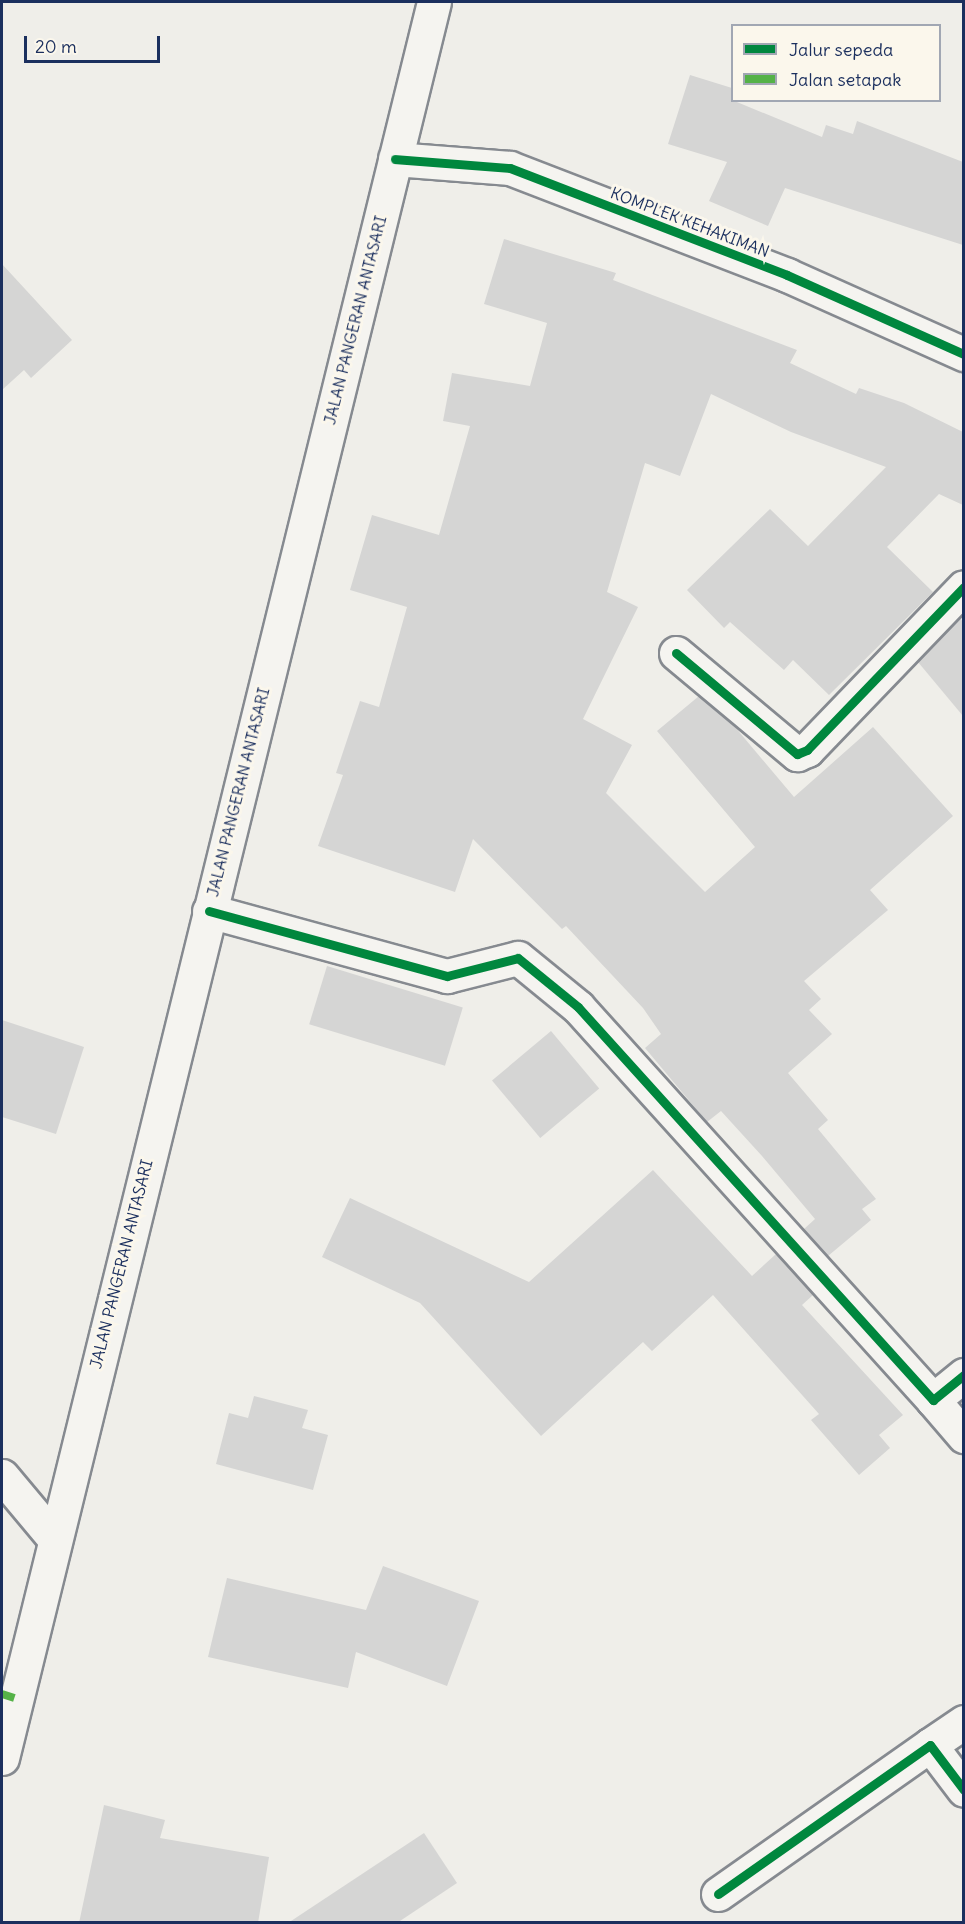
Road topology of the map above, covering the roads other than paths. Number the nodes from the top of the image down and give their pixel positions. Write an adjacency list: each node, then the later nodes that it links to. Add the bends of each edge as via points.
1 (434, 2): 2 (street, JALAN PANGERAN ANTASARI)
2 (395, 159): 3 (street, KOMPLEK KEHAKIMAN, via 510,168 787,275); 6 (street, JALAN PANGERAN ANTASARI)
3 (963, 354)
4 (963, 587): 5 (street, via 820,736 797,754)
5 (676, 653)
6 (209, 911): 8 (street, via 447,976 518,958 538,970 578,1007); 11 (street, JALAN PANGERAN ANTASARI)
7 (963, 1375): 8 (street)
8 (933, 1400): 9 (street)
9 (963, 1436)
10 (2, 1476): 11 (street)
11 (53, 1537): 12 (street, JALAN PANGERAN ANTASARI)
12 (8, 1696): 15 (street, JALAN PANGERAN ANTASARI)
13 (963, 1722): 14 (street)
14 (930, 1745): 16 (street); 17 (street)
15 (2, 1758)
16 (963, 1790)
17 (718, 1894)

